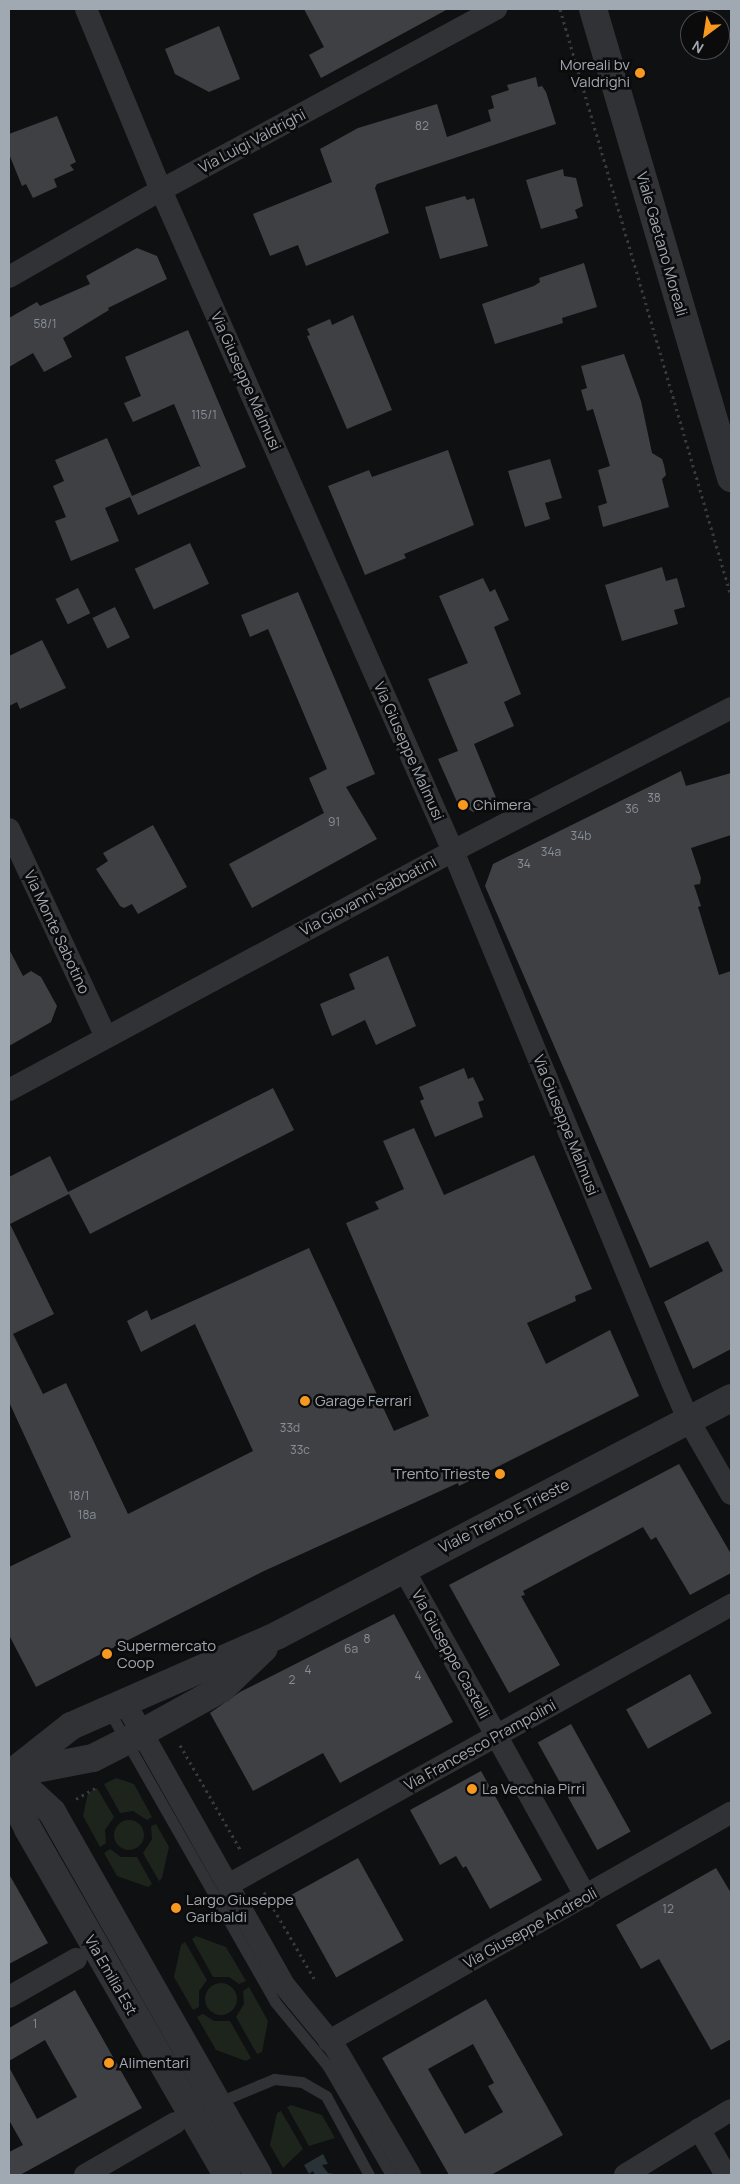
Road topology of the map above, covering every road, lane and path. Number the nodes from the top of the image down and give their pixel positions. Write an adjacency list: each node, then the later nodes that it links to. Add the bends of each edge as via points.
1 (86, 9): 5 (street, Via Giuseppe Malmusi)
2 (496, 9): 5 (street, Via Luigi Valdrighi)
3 (560, 9): 8 (path)
4 (593, 9): 7 (street, Viale Gaetano Moreali)
5 (161, 190): 6 (street, Via Luigi Valdrighi); 11 (street, Via Giuseppe Malmusi)
6 (9, 277)
7 (731, 478)
8 (731, 596)
9 (731, 708): 11 (street, Via Giovanni Sabbatini)
10 (9, 829): 12 (street, Via Monte Sabotino)
11 (453, 851): 12 (street, Via Giovanni Sabbatini); 15 (street, Via Giuseppe Malmusi)
12 (105, 1035): 13 (street, Via Giovanni Sabbatini)
13 (9, 1090)
14 (731, 1398): 15 (street, Viale Trento E Trieste)
15 (690, 1421): 16 (street, Via Giuseppe Malmusi); 17 (street, Viale Trento E Trieste)
16 (731, 1494)
17 (403, 1568): 19 (street, Viale Trento E Trieste); 21 (street, Via Giuseppe Castelli)
18 (731, 1604): 21 (street, Via Francesco Prampolini)
19 (278, 1635): 20 (street, Viale Trento E Trieste); 22 (street, Viale Trento E Trieste, via 221,1688)
20 (116, 1705): 22 (street); 23 (street, Viale Trento E Trieste, via 71,1726)
21 (497, 1735): 25 (street, Via Francesco Prampolini); 26 (street, Via Giuseppe Castelli)
22 (135, 1737): 23 (street, Viale Trento E Trieste, via 93,1758); 25 (street); 38 (lane, via 275,2002 326,2065)
23 (9, 1773): 30 (street, via 52,1812); 35 (street, Via Emilia Est, via 28,1829)
24 (731, 1813): 26 (street, Via Giuseppe Andreoli)
25 (228, 1884): 29 (street, via 284,1985)
26 (586, 1897): 29 (street, Via Giuseppe Andreoli)
27 (76, 1959): 28 (street)
28 (9, 1997)
29 (329, 2040): 39 (street)
30 (219, 2102): 36 (street); 37 (lane, via 274,2079 302,2082 326,2096)
31 (731, 2110): 33 (street)
32 (174, 2123): 34 (street)
33 (699, 2129): 40 (street); 41 (street)
34 (86, 2175)
35 (226, 2175)
36 (258, 2175)
37 (369, 2175)
38 (391, 2175)
39 (410, 2175)
40 (625, 2175)
41 (726, 2175)

